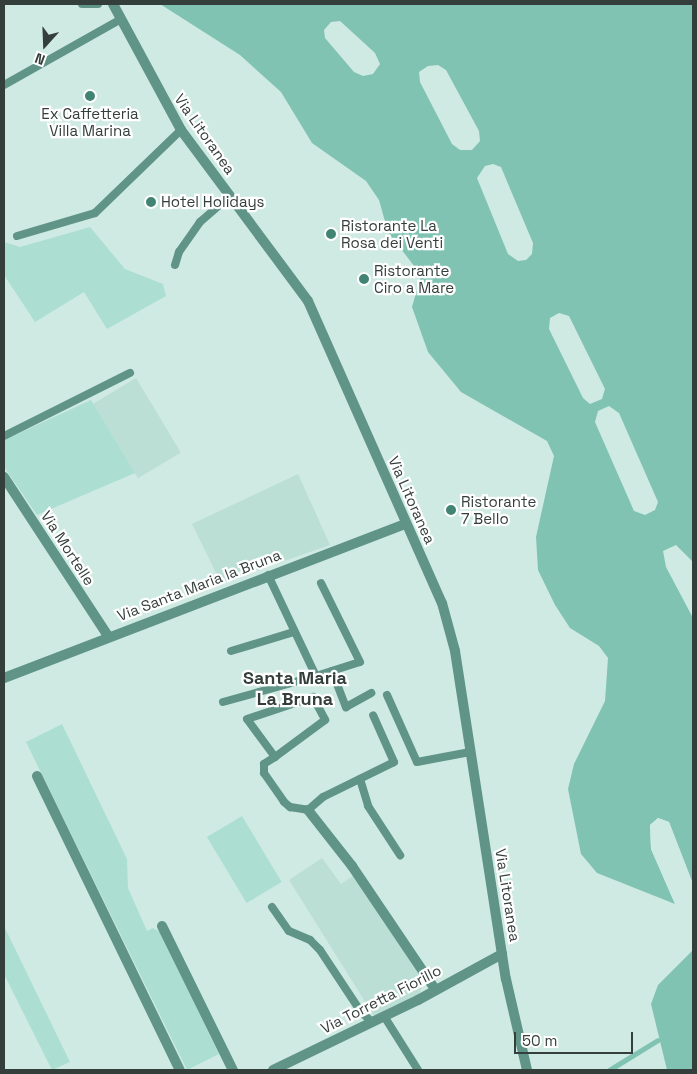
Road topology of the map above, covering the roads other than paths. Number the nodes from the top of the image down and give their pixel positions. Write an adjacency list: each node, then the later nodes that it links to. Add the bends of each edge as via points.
1 (82, 4): 2 (lane)
2 (98, 4)
3 (113, 4): 4 (street, Via Litoranea)
4 (121, 20): 5 (lane); 6 (street, Via Litoranea)
5 (4, 85)
6 (181, 130): 7 (street, Via Litoranea); 8 (lane, via 95,213)
7 (230, 196): 9 (lane, via 200,222 179,252); 13 (street, Via Litoranea, via 308,301)
8 (17, 236)
9 (175, 266)
10 (130, 373): 11 (lane)
11 (4, 436)
12 (4, 477): 17 (street, Via Mortelle)
13 (405, 524): 14 (street, Via Santa Maria la Bruna); 26 (street, Via Litoranea, via 442,603 450,632)
14 (268, 575): 16 (lane); 17 (street, Via Santa Maria la Bruna)
15 (322, 583): 19 (lane, via 360,662)
16 (294, 632): 18 (lane); 20 (lane)
17 (108, 636): 21 (street, Via Santa Maria la Bruna)
18 (231, 651)
19 (332, 671): 20 (lane); 22 (lane, via 346,707)
20 (316, 676): 24 (lane)
21 (4, 678)
22 (371, 693)
23 (387, 695): 26 (lane, via 416,762)
24 (223, 702)
25 (373, 715): 29 (lane, via 394,762)
26 (470, 752): 34 (street, Via Litoranea)
27 (275, 757): 27 (lane, via 325,720 313,697 247,719); 30 (lane, via 264,764 264,773 284,802 290,807)
28 (37, 776): 38 (street)
29 (360, 779): 30 (lane, via 323,797); 31 (lane, via 368,806)
30 (308, 810): 35 (street, via 352,866)
31 (400, 855)
32 (272, 907): 37 (lane, via 290,931 310,940 320,950 360,1012)
33 (162, 926): 39 (street)
34 (502, 954): 35 (street, Via Torretta Fiorillo); 42 (street, Via Litoranea)
35 (435, 989): 36 (street, Via Torretta Fiorillo)
36 (384, 1016): 37 (street, Via Torretta Fiorillo); 41 (lane)
37 (372, 1022): 40 (street, Via Torretta Fiorillo)
38 (180, 1070)
39 (233, 1070)
40 (273, 1070)
41 (418, 1070)
42 (527, 1070)

